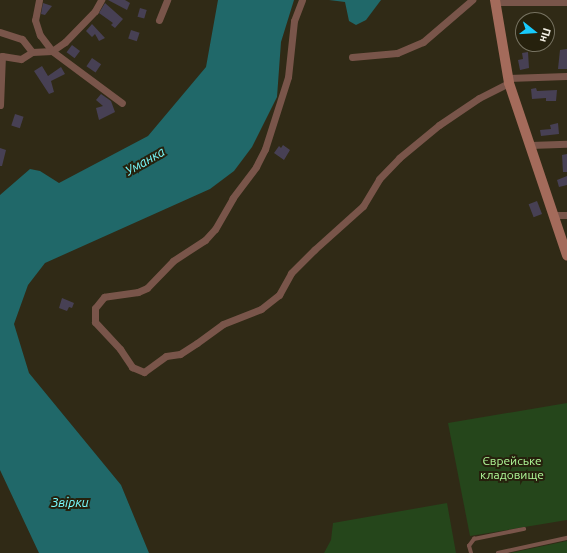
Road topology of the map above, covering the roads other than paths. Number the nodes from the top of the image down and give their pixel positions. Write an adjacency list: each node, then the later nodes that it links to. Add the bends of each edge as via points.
1 (39, 0): 11 (street, via 35,20 40,35)
2 (101, 0): 11 (street, via 85,22)
3 (167, 0): 9 (street)
4 (302, 0): 16 (street, via 294,21 288,77 265,149 215,229 205,240 173,260 147,288 138,292 104,297 95,308 95,322 120,349 132,367 144,372 166,356 180,354 223,324 262,309 279,295 291,273 363,206 379,179 404,152 479,98)
5 (472, 0): 14 (street, via 423,42 396,54)
6 (495, 1): 7 (street); 16 (main road)
7 (552, 1): 8 (street)
8 (567, 2)
9 (159, 20)
10 (0, 32): 12 (street, via 22,38)
11 (52, 51): 12 (street); 17 (street)
12 (32, 52): 13 (street, via 21,59)
13 (1, 56): 18 (street)
14 (352, 57)
15 (567, 76): 16 (street)
16 (509, 80): 20 (main road)
17 (122, 103)
18 (0, 105)
19 (567, 144): 20 (street)
20 (530, 145): 21 (main road)
21 (554, 215): 22 (street); 23 (main road)
22 (567, 215)
23 (567, 255)
24 (524, 529): 26 (lane, via 474,539 469,546)
25 (567, 538): 27 (lane)
26 (471, 553)
27 (498, 553)

